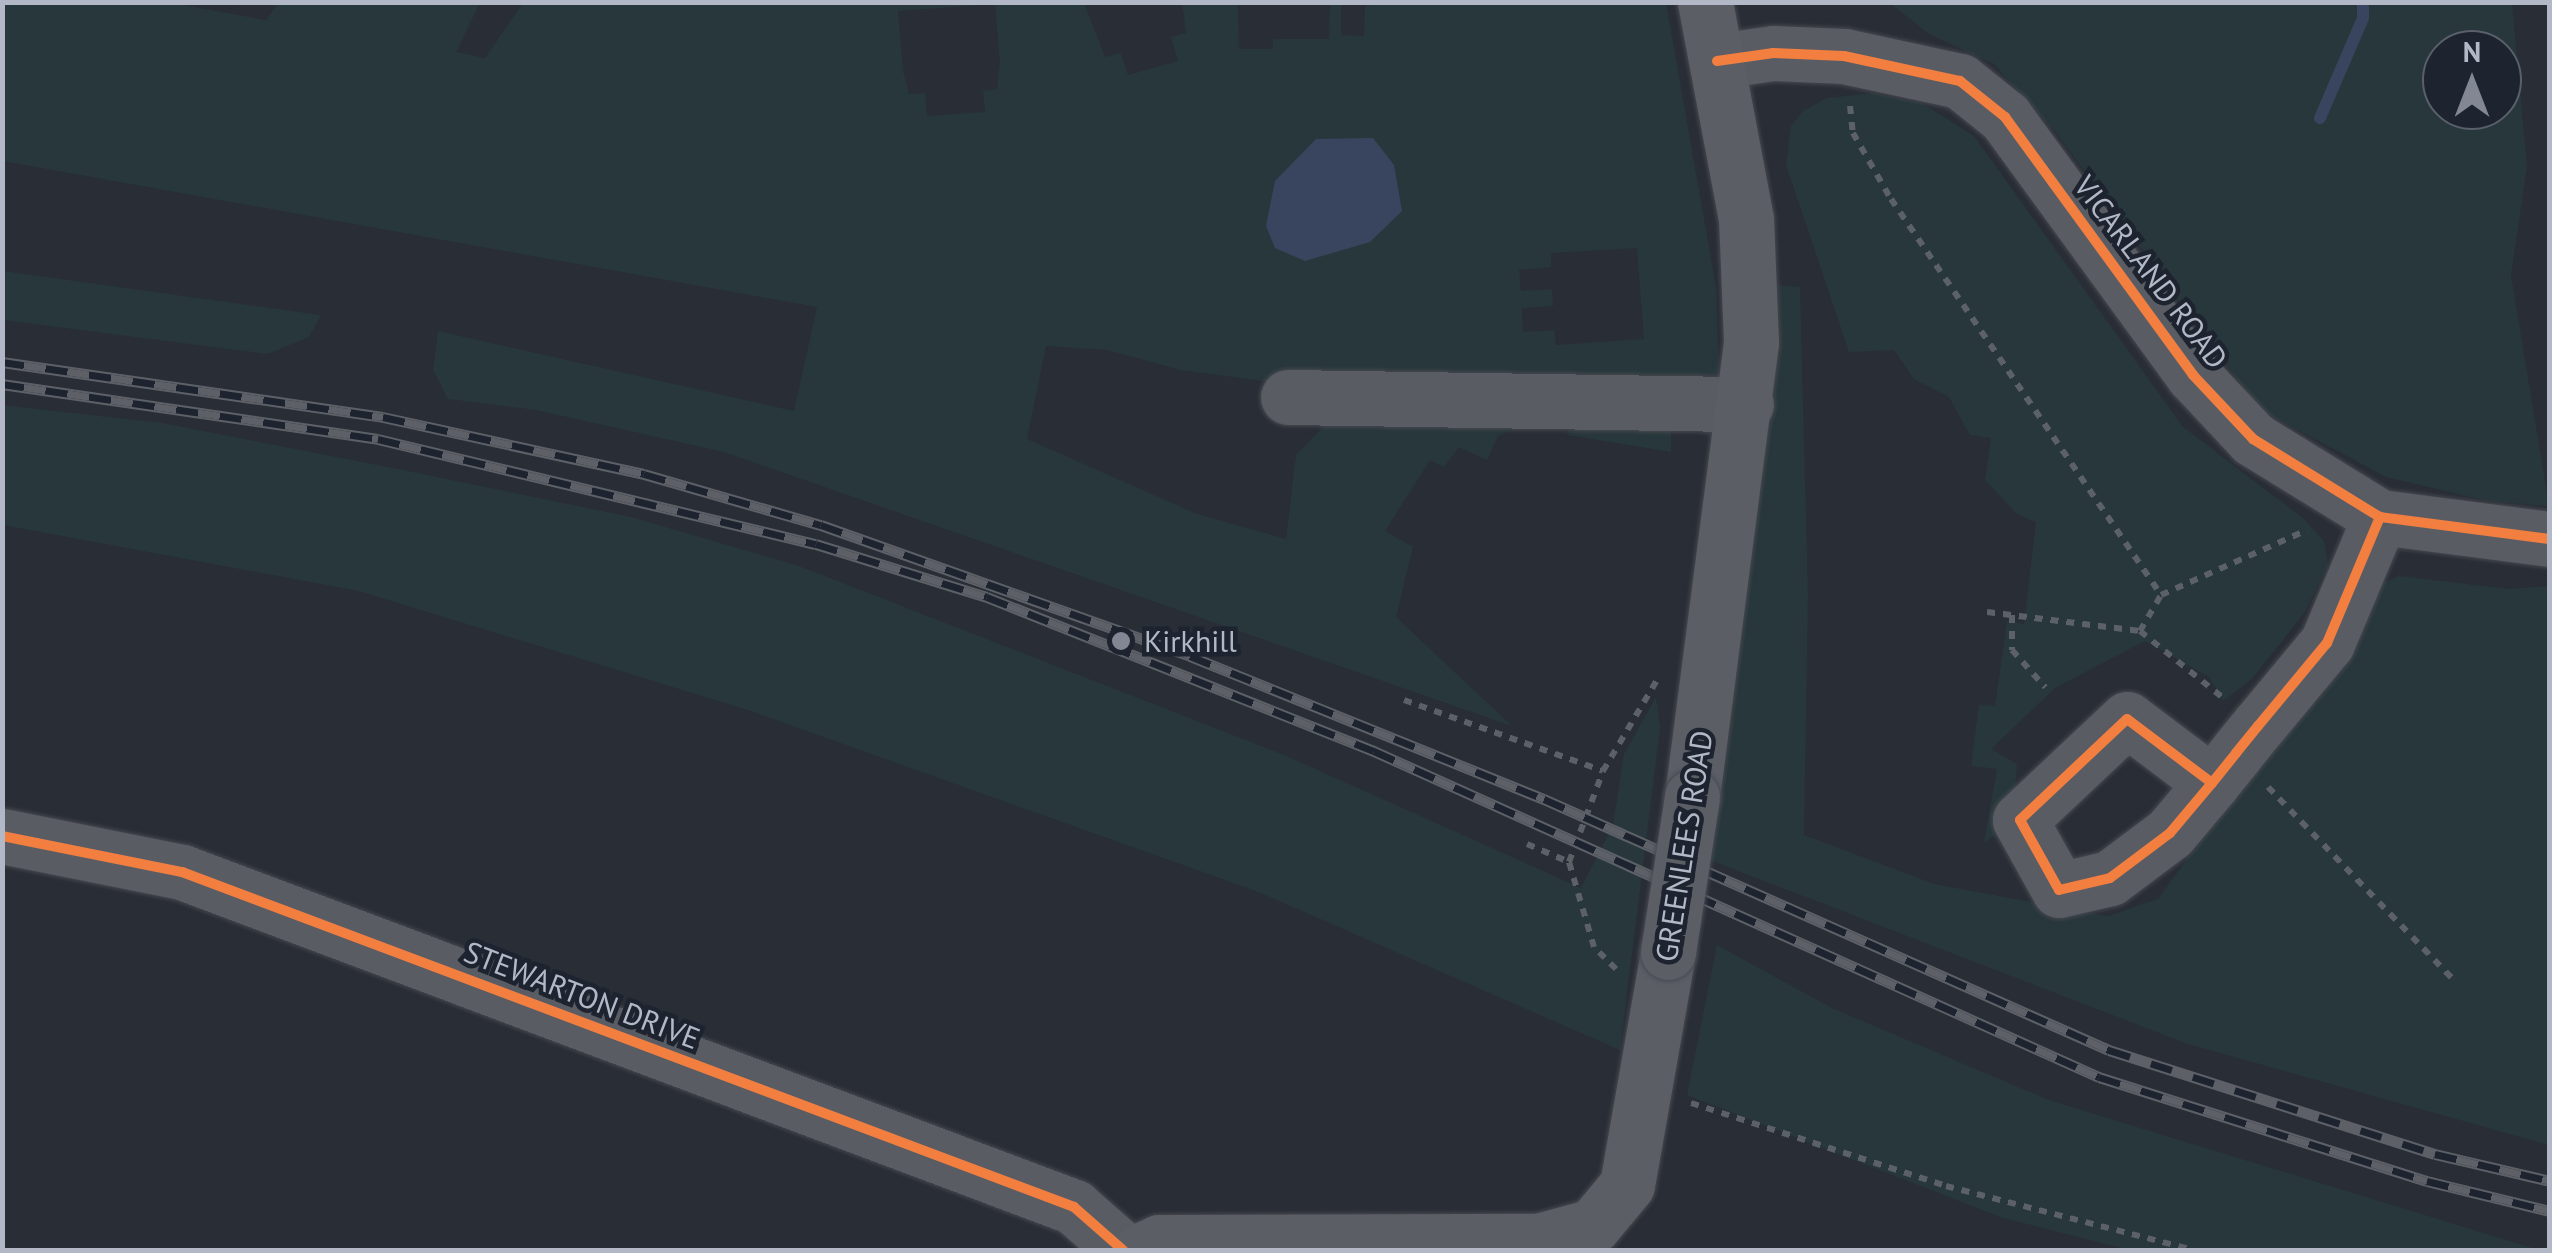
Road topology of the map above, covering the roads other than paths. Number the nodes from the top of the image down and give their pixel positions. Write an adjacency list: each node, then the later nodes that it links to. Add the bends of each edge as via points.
1 (1705, 2): 2 (main road, GREENLEES ROAD)
2 (1717, 61): 4 (main road, GREENLEES ROAD, via 1752,288); 5 (street, VICARLAND ROAD, via 1844,56 1960,80 2005,117 2193,374 2253,440)
3 (1288, 397): 4 (street)
4 (1746, 404): 9 (main road, GREENLEES ROAD, bridge, via 1692,797 1647,965 1647,1089 1627,1185)
5 (2370, 512): 6 (street, VICARLAND ROAD); 7 (street, via 2328,643)
6 (2550, 539)
7 (2236, 754)
8 (2, 836): 10 (street, STEWARTON DRIVE, via 182,872 1074,1207)
9 (1597, 1238): 11 (main road, GREENLEES ROAD, via 1159,1242)
10 (1123, 1250)
11 (1142, 1250)

